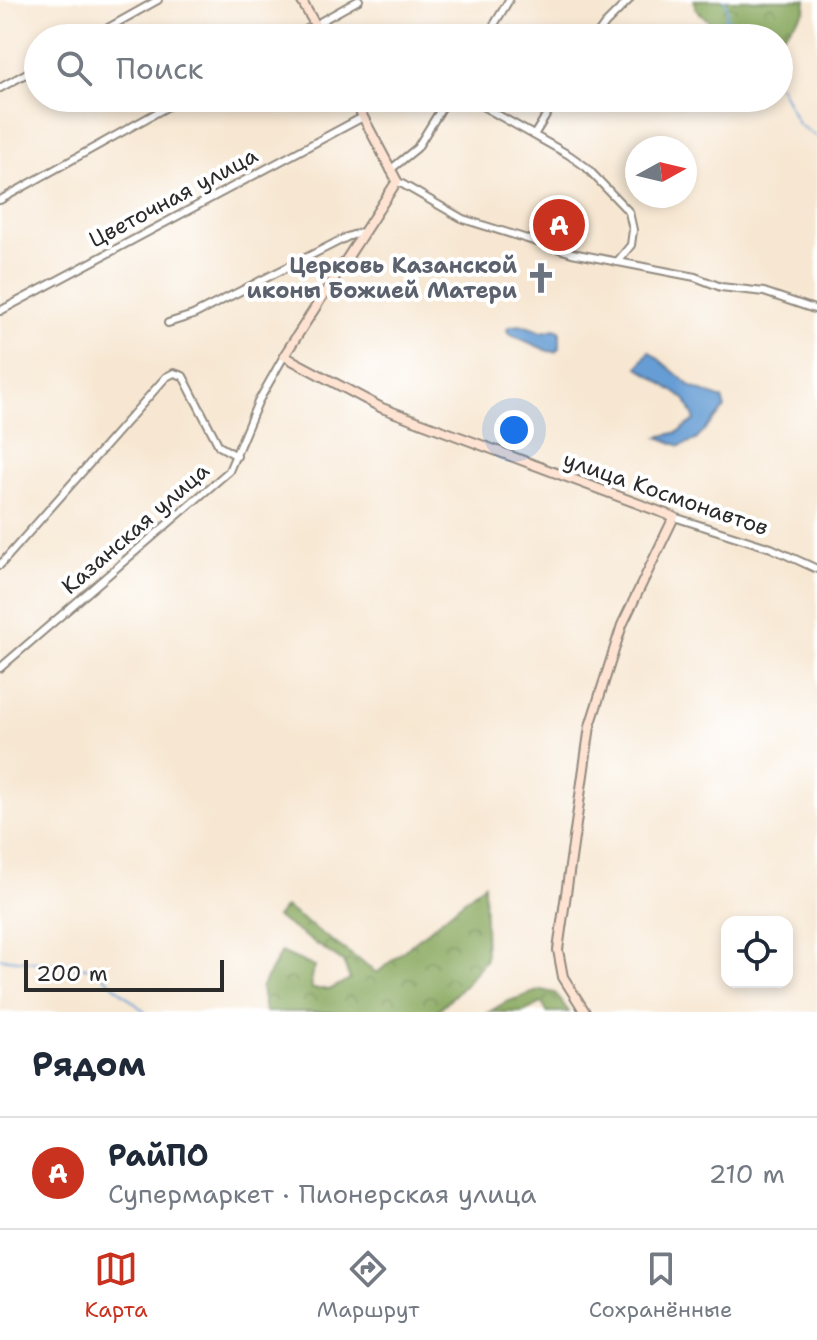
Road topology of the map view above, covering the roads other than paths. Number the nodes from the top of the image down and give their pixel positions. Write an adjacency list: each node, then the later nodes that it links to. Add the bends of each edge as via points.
1 (158, 0): 6 (street)
2 (301, 0): 7 (street)
3 (359, 0): 8 (street)
4 (509, 0): 9 (street)
5 (629, 0): 10 (street)
6 (115, 24)
7 (315, 24)
8 (318, 24)
9 (494, 24)
10 (605, 24)
11 (24, 75): 12 (street)
12 (0, 88)
13 (158, 112): 22 (street)
14 (360, 112): 18 (street)
15 (439, 112): 20 (street, via 417,148)
16 (493, 112): 19 (street)
17 (548, 112): 19 (street)
18 (363, 117): 20 (street); 26 (street, Цветочная улица)
19 (534, 135): 24 (street, via 586,167 629,212 631,245)
20 (390, 170): 21 (street)
21 (397, 181): 23 (street, Казанская улица); 24 (street, via 463,219)
22 (0, 200)
23 (365, 231): 27 (street); 28 (street, Казанская улица)
24 (617, 262): 25 (street, via 764,292)
25 (817, 310)
26 (0, 311)
27 (168, 323)
28 (284, 356): 29 (street, Казанская улица); 30 (street, улица Космонавтов, via 382,408)
29 (237, 456): 31 (street, via 219,446 183,376 174,373); 33 (street, Казанская улица, via 229,471)
30 (674, 517): 32 (street, улица Космонавтов, via 771,548); 34 (street, via 622,625 590,726 558,950 563,977)
31 (0, 565)
32 (817, 569)
33 (0, 668)
34 (585, 1012)

